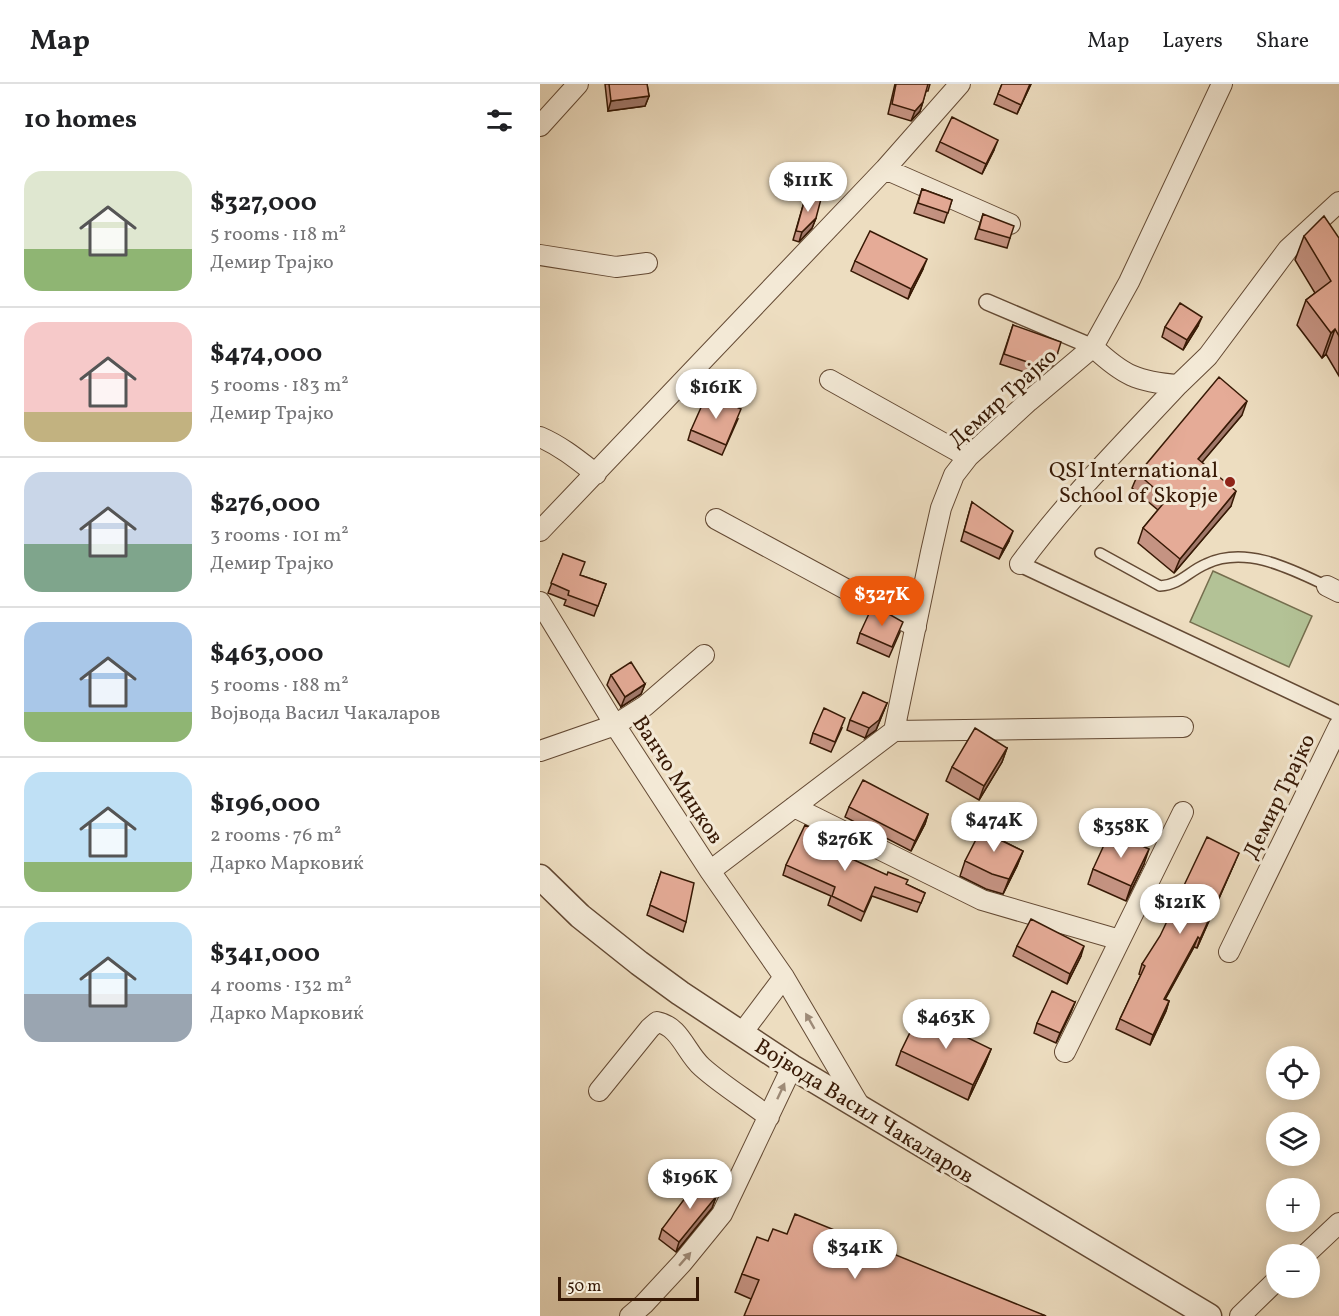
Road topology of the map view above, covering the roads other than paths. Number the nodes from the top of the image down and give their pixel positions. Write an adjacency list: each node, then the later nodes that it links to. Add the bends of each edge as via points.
1 (578, 84): 4 (street)
2 (960, 84): 5 (street)
3 (1222, 84): 11 (street, Демир Трајко, via 1129,282)
4 (540, 126)
5 (885, 169): 7 (street); 16 (street)
6 (1339, 202): 13 (street, via 1288,249 1208,356)
7 (1010, 224)
8 (540, 255): 9 (street, via 616,267)
9 (647, 263)
10 (987, 302): 11 (street, Демир Трајко)
11 (1093, 347): 13 (street, via 1126,374 1152,383); 15 (street, Демир Трајко)
12 (830, 380): 15 (street)
13 (1178, 385): 20 (street)
14 (540, 437): 16 (street)
15 (968, 457): 23 (street, Демир Трајко, via 954,475 941,508)
16 (596, 474): 18 (street)
17 (716, 519): 23 (street)
18 (540, 531)
19 (1100, 553): 21 (lane, via 1161,586 1182,580 1208,562 1242,558 1288,568)
20 (1020, 564): 25 (street, Демир Трајко)
21 (1333, 589)
22 (540, 602): 26 (street, Ванчо Мицков)
23 (916, 627): 29 (street, Демир Трајко)
24 (704, 655): 26 (street, via 645,706)
25 (1339, 714)
26 (615, 725): 30 (street); 33 (street, Ванчо Мицков)
27 (1339, 726): 36 (street, Демир Трајко)
28 (1183, 727): 29 (street)
29 (894, 731): 31 (street)
30 (540, 751)
31 (794, 807): 33 (street); 35 (street, via 982,900)
32 (1183, 812): 35 (street)
33 (710, 871): 37 (street, Ванчо Мицков)
34 (540, 877): 38 (street, Војвода Васил Чакаларов, via 580,916 639,963)
35 (1120, 940): 39 (street)
36 (1229, 952)
37 (784, 977): 38 (street); 42 (street, Ванчо Мицков, one-way to 37)
38 (742, 1033): 40 (street, Војвода Васил Чакаларов)
39 (1065, 1052)
40 (792, 1067): 42 (street, Војвода Васил Чакаларов); 43 (street, one-way to 40)
41 (599, 1091): 43 (street, via 650,1028 657,1022 665,1023 700,1066)
42 (861, 1108): 48 (street, Војвода Васил Чакаларов)
43 (769, 1117): 47 (street, one-way to 43, via 682,1263 722,1214)
44 (1339, 1223): 45 (street)
45 (1317, 1244)
46 (1266, 1291): 49 (street)
47 (630, 1316)
48 (1209, 1316)
49 (1240, 1316)

